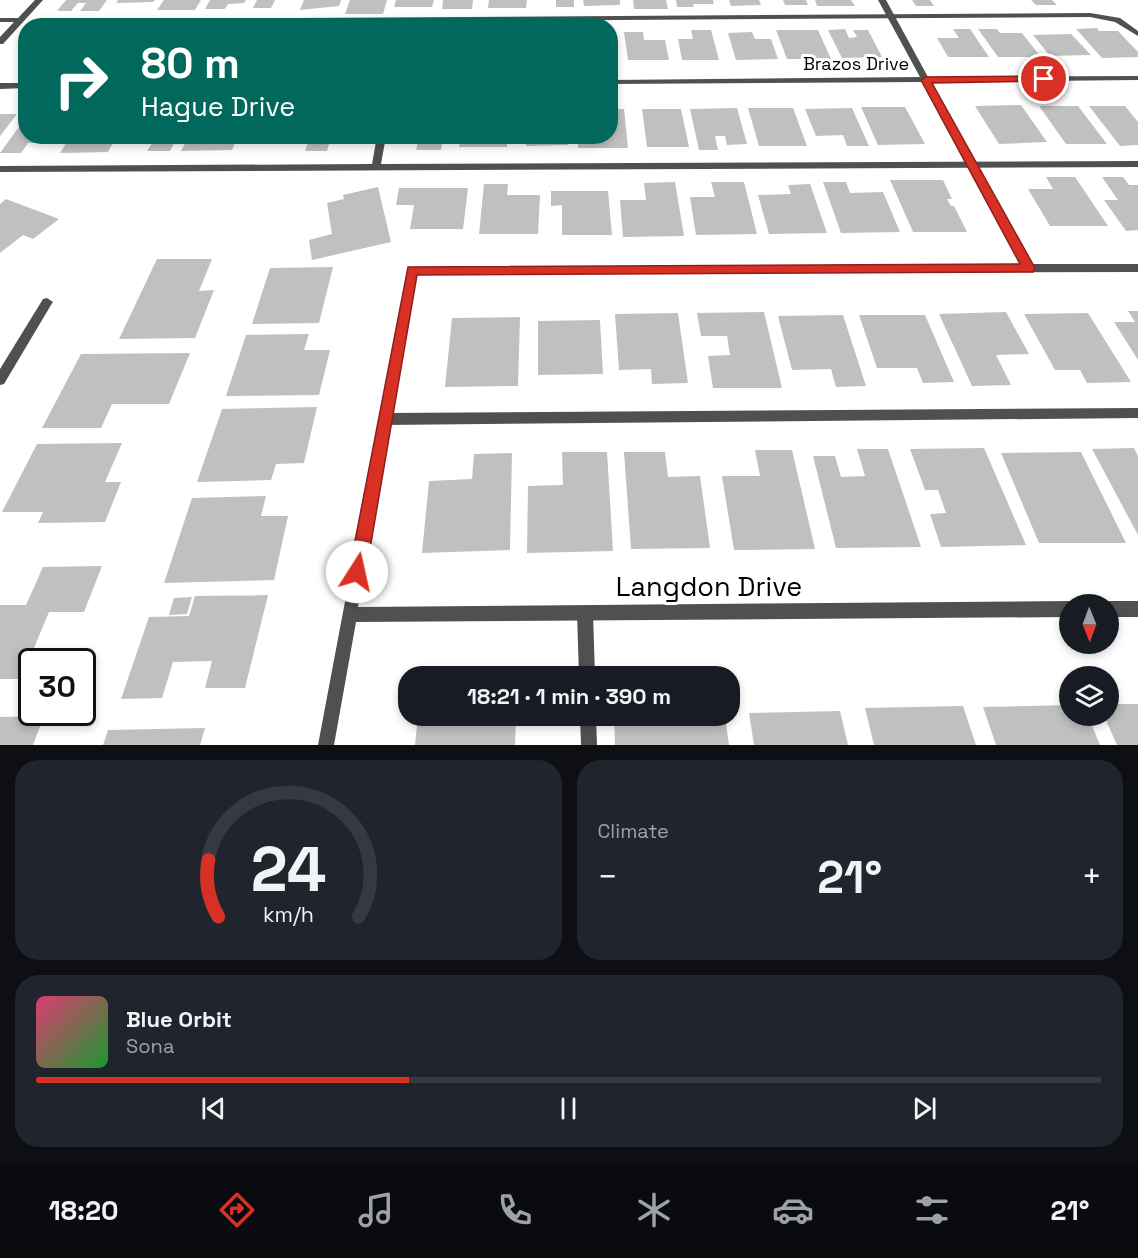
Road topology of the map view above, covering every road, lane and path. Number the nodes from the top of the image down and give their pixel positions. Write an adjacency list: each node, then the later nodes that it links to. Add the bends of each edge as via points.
1 (39, 0): 4 (street)
2 (882, 0): 3 (street)
3 (891, 16): 5 (street); 9 (street, via 1090,15 1117,20); 12 (street)
4 (22, 18)
5 (592, 18)
6 (0, 20): 7 (street)
7 (18, 20)
8 (18, 22): 10 (street)
9 (1138, 34)
10 (0, 42)
11 (1138, 78): 12 (street, Brazos Drive)
12 (926, 80): 13 (street, Brazos Drive); 17 (street)
13 (618, 82)
14 (18, 85): 15 (street)
15 (0, 86)
16 (380, 144): 19 (street)
17 (971, 163): 18 (street); 19 (street); 21 (street)
18 (1138, 164)
19 (376, 166): 20 (street)
20 (0, 169)
21 (1029, 268): 22 (street); 26 (street, via 412,270)
22 (1138, 268)
23 (46, 302): 24 (street)
24 (0, 380)
25 (1138, 413): 26 (street)
26 (385, 419): 31 (street)
27 (1059, 609): 30 (street, Langdon Drive)
28 (1119, 609): 29 (street)
29 (1138, 609)
30 (585, 613): 31 (street, Langdon Drive); 32 (street)
31 (349, 615): 34 (street)
32 (587, 666)
33 (588, 726): 35 (street)
34 (326, 745)
35 (589, 745)

